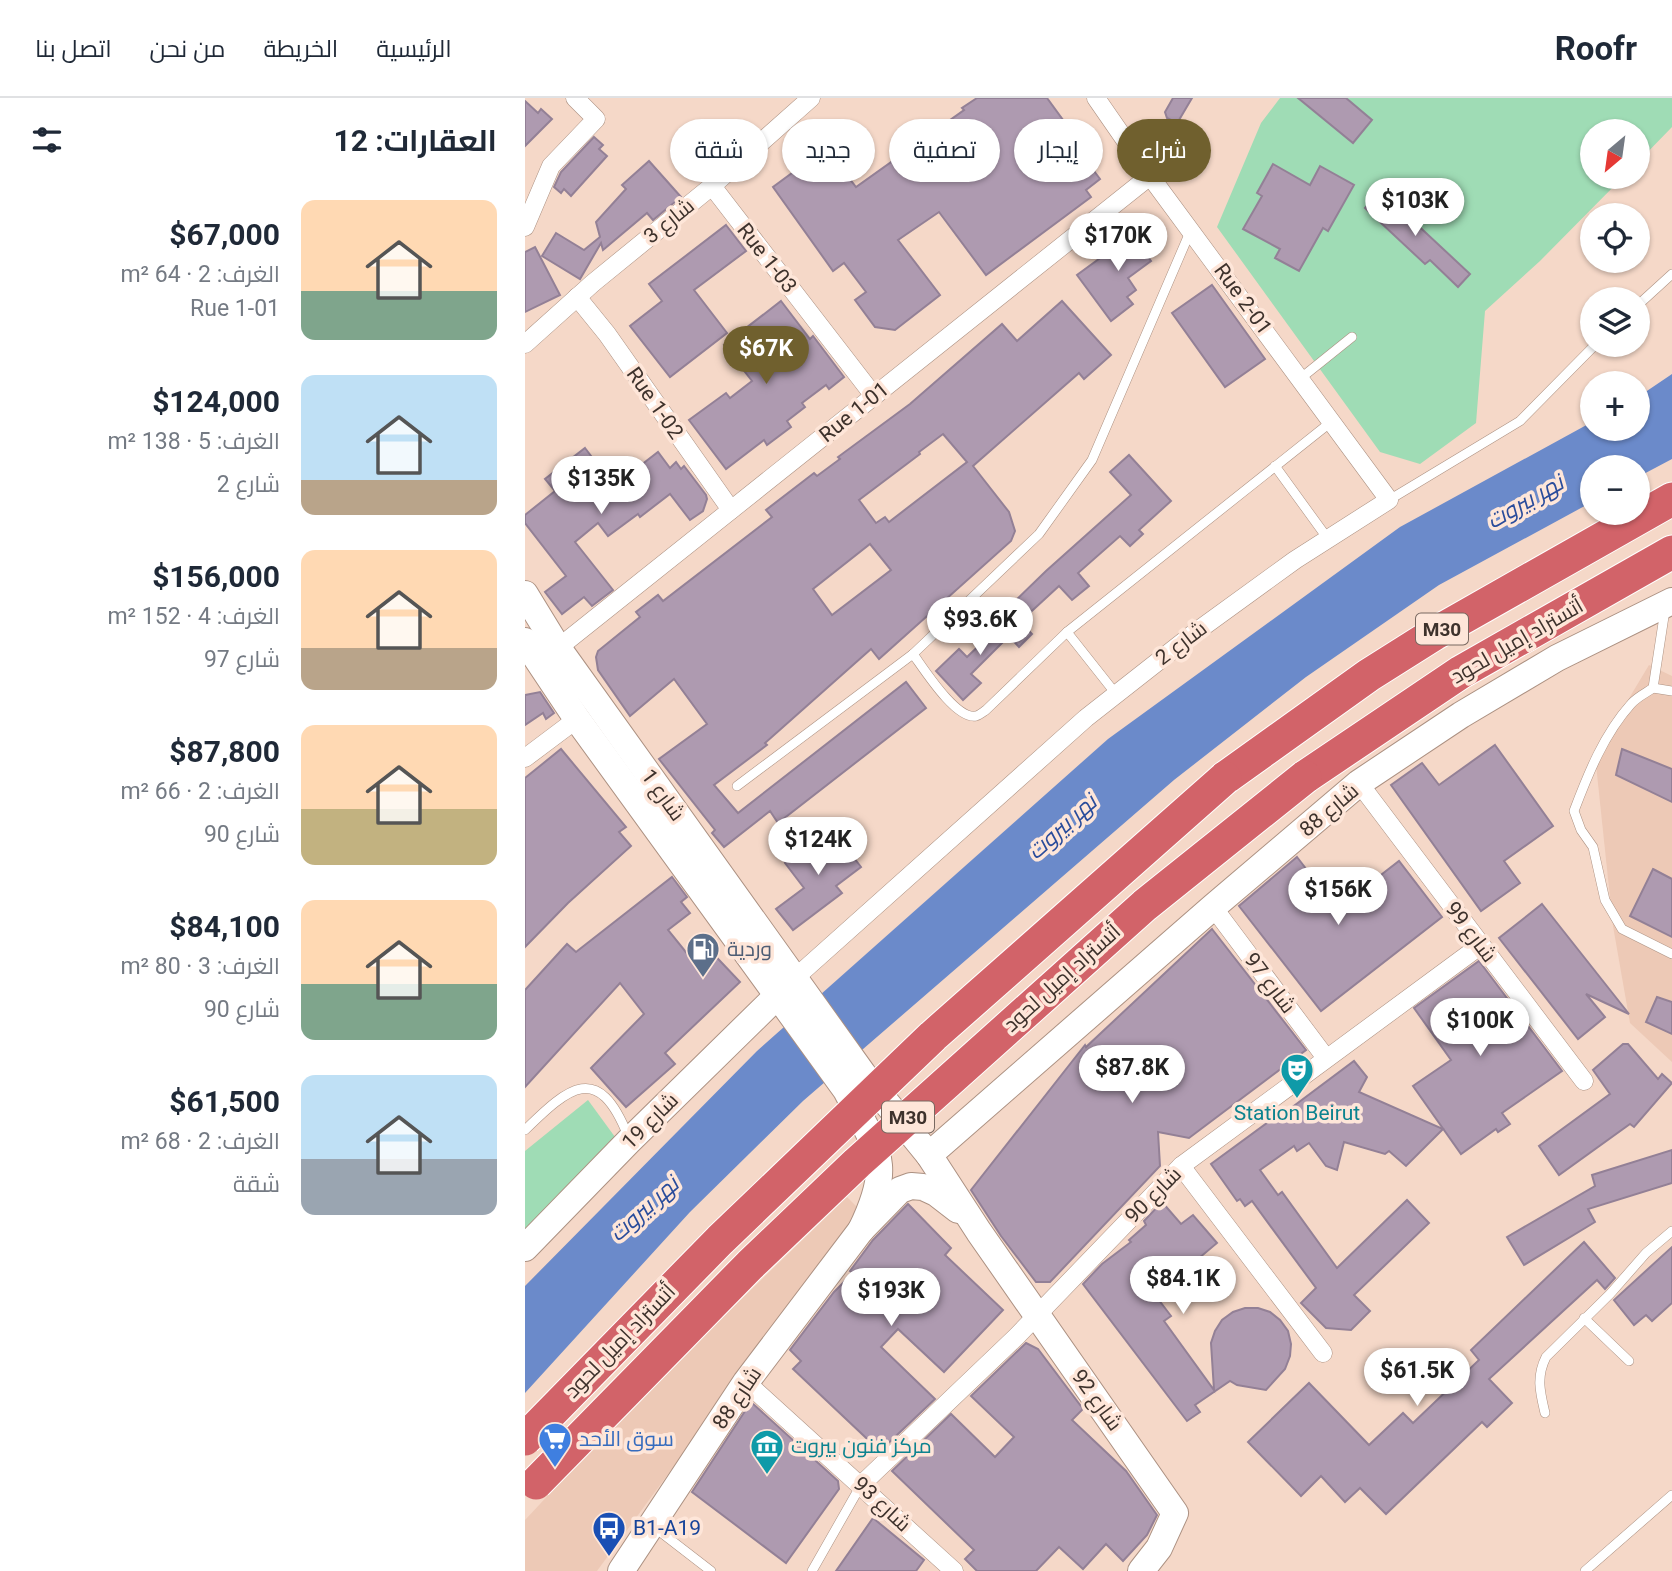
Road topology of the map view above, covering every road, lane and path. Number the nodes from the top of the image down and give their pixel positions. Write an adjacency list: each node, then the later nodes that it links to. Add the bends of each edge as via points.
1 (575, 98): 8 (street, via 596,119 551,166)
2 (811, 98): 7 (street, شارع 3)
3 (1096, 98): 4 (street, Rue 2-01)
4 (1117, 128)
5 (1142, 182): 17 (street, Rue 1-01)
6 (1155, 182): 9 (street, Rue 2-01)
7 (712, 186): 12 (street, شارع 3); 17 (street, Rue 1-03)
8 (525, 227)
9 (1191, 229): 16 (street, Rue 2-01); 30 (lane, via 1092,460 1039,534)
10 (1672, 274): 11 (lane)
11 (1650, 294)
12 (577, 297): 14 (street, شارع 3); 22 (street, Rue 1-02)
13 (1352, 337): 16 (lane)
14 (525, 344)
15 (1583, 357): 21 (lane, شارع 2, via 1520,421)
16 (1301, 378): 18 (street, Rue 2-01)
17 (874, 396): 22 (street, Rue 1-01)
18 (1331, 422): 19 (lane); 21 (street, Rue 2-01)
19 (1276, 466): 23 (lane); 27 (lane)
20 (1672, 499): 59 (highway, أتستراد إميل لحود / M30, bridge, via 1434,634 1225,778 933,1036 720,1240)
21 (1389, 500): 23 (street, شارع 2)
22 (731, 510): 29 (street, Rue 1-01)
23 (1328, 538): 33 (street, شارع 2)
24 (1672, 552): 61 (highway, أتستراد إميل لحود / M30, bridge, via 1461,672 1305,777 1145,905 857,1163 750,1265)
25 (525, 594): 29 (main road, شارع 1)
26 (1669, 603): 31 (lane); 36 (main road, شارع 88, via 1557,658)
27 (1067, 632): 30 (lane, via 976,716 954,707); 33 (lane)
28 (525, 641): 34 (main road, شارع 1)
29 (558, 648): 41 (main road, شارع 1)
30 (913, 654): 37 (lane)
31 (1653, 688): 32 (lane); 40 (lane, via 1633,702 1615,725 1589,771 1574,811 1593,847 1605,900 1622,929)
32 (1672, 691)
33 (1116, 694): 41 (street, شارع 2)
34 (577, 719): 35 (street); 41 (main road, شارع 1)
35 (525, 758)
36 (1359, 783): 38 (main road, شارع 88); 39 (street, شارع 99)
37 (737, 786)
38 (1213, 907): 42 (street, شارع 97); 47 (main road, شارع 88)
39 (1481, 945): 42 (street, شارع 90); 43 (street, شارع 99)
40 (1672, 954)
41 (791, 994): 44 (main road); 46 (main road, شارع 19)
42 (1326, 1058): 48 (street, شارع 90)
43 (1584, 1081)
44 (855, 1082): 47 (main road); 49 (main road, via 880,1160 878,1188)
45 (525, 1130): 46 (lane, via 554,1101 572,1090 589,1089 606,1097 618,1112)
46 (629, 1141): 52 (main road, شارع 19)
47 (929, 1155): 51 (main road)
48 (1181, 1166): 53 (street, شارع 90); 55 (street)
49 (861, 1230): 51 (main road, via 901,1190 923,1186 952,1204); 57 (main road, شارع 88)
50 (1672, 1231): 54 (lane)
51 (978, 1232): 53 (main road, شارع 92)
52 (525, 1248)
53 (1036, 1315): 60 (street, شارع 90); 68 (main road, شارع 92, via 1175,1513 1159,1548)
54 (1584, 1318): 56 (lane); 58 (lane, via 1546,1357 1539,1371)
55 (1323, 1353)
56 (1629, 1361)
57 (746, 1382): 60 (street, شارع 93); 63 (main road, شارع 88)
58 (1545, 1413)
59 (525, 1439)
60 (861, 1485): 66 (lane); 67 (street, شارع 93)
61 (531, 1489)
62 (1672, 1495): 69 (lane)
63 (652, 1526): 64 (main road, شارع 88); 65 (lane)
64 (621, 1571)
65 (711, 1571)
66 (812, 1571)
67 (954, 1571)
68 (1141, 1571)
69 (1585, 1571)

